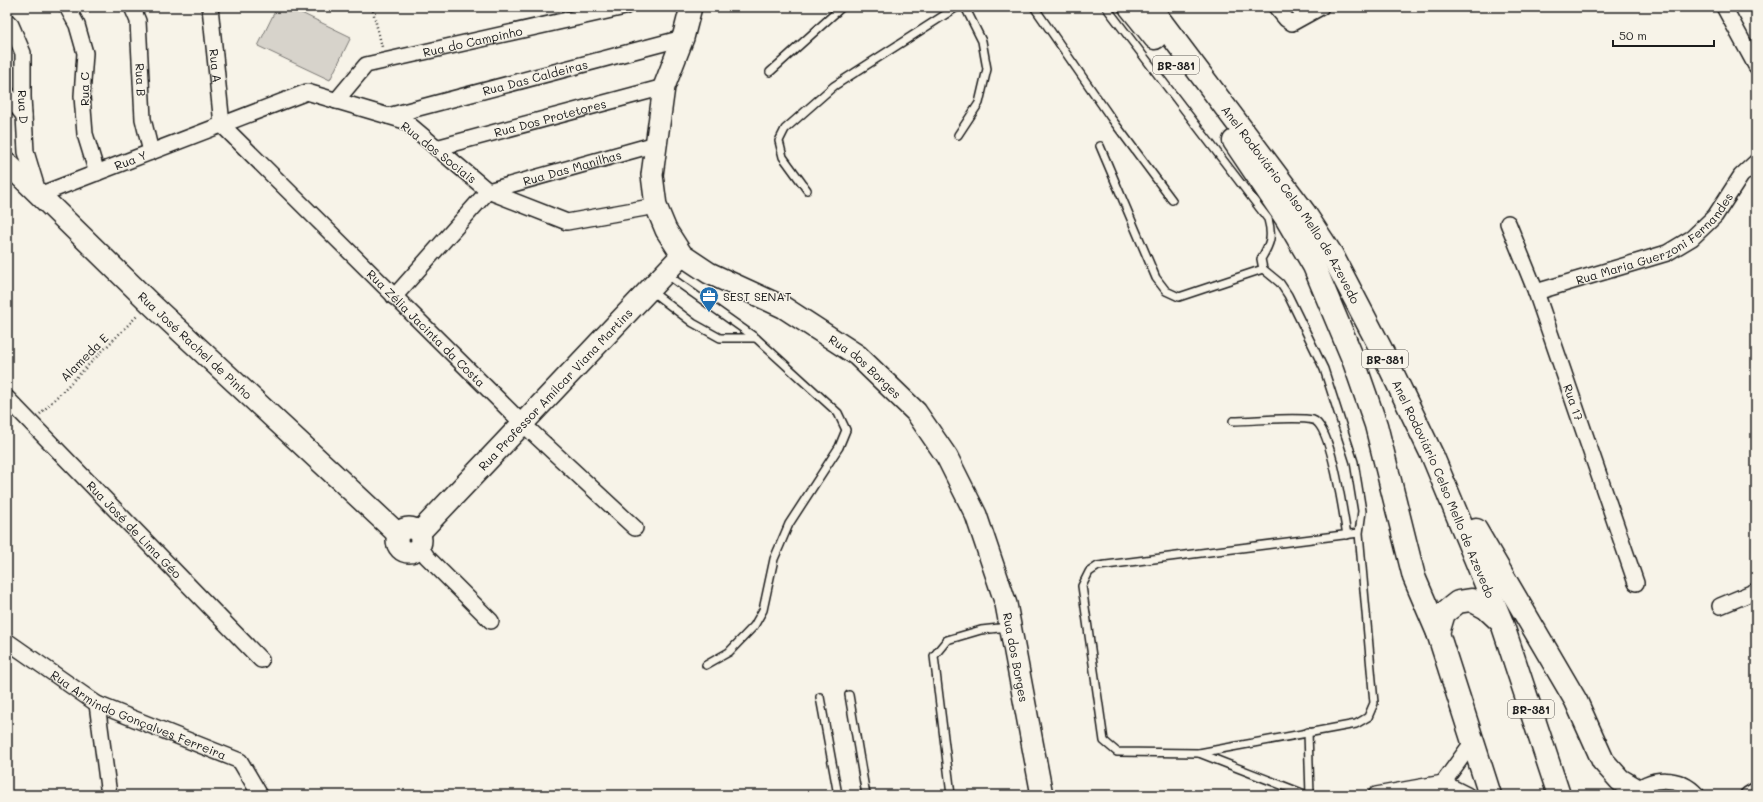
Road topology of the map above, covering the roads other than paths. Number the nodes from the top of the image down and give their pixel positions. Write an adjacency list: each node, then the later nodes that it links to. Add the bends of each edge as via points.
1 (67, 7): 33 (street, Rua C, via 77,25 84,53 82,96 86,134)
2 (132, 7): 30 (street, Rua B, via 138,21 143,119)
3 (210, 7): 25 (street, Rua A)
4 (625, 7): 22 (street, Rua do Campinho, via 366,65)
5 (691, 7): 17 (street, Rua dos Borges)
6 (842, 7): 19 (lane)
7 (957, 7): 34 (lane, via 834,86 785,129 778,141 783,157)
8 (965, 7): 26 (lane, via 982,41 987,68 979,103)
9 (1034, 7): 37 (lane)
10 (1106, 7): 41 (lane, via 1268,219 1272,234 1261,260)
11 (1130, 7): 61 (highway, Anel Rodoviário Celso Mello de Azevedo / BR-381, via 1222,123 1286,218 1314,266 1353,360 1376,425 1414,577)
12 (1150, 7): 50 (highway, Anel Rodoviário Celso Mello de Azevedo / BR-381, via 1300,206 1332,255)
13 (1276, 7): 14 (street, via 1292,23)
14 (1321, 7)
15 (1724, 7): 18 (street)
16 (7, 21): 23 (street, Rua D, via 23,54)
17 (683, 38): 20 (street, Rua dos Borges); 24 (street, Rua Das Caldeiras)
18 (1756, 66)
19 (770, 72)
20 (664, 87): 27 (street, Rua dos Borges); 29 (street, Rua Dos Protetores)
21 (7, 94): 23 (street)
22 (336, 101): 24 (street, Rua dos Sociais); 25 (street, Rua dos Sociais, via 306,92)
23 (24, 116): 36 (street, Rua D, via 26,152)
24 (387, 116): 29 (street, Rua dos Sociais, via 405,121)
25 (222, 125): 30 (street, Rua Y); 45 (street, Rua Zélia Jacinta da Costa)
26 (958, 135)
27 (656, 144): 35 (street, Rua Das Manilhas); 38 (street, Rua dos Borges, via 652,175)
28 (1100, 146): 41 (lane, via 1156,278 1166,291 1179,297)
29 (436, 148): 35 (street, Rua dos Sociais)
30 (151, 152): 33 (street, Rua Y)
31 (1756, 162): 44 (street, Rua Maria Guerzoni Fernandes, via 1741,176 1715,216 1692,238 1667,253)
32 (7, 163): 36 (street, Rua José Rachel de Pinho)
33 (97, 173): 36 (street, Rua Y)
34 (807, 190)
35 (488, 191): 38 (street, Rua dos Sociais, via 567,222); 45 (street)
36 (39, 195): 54 (street, Rua José Rachel de Pinho, via 150,303)
37 (1172, 200)
38 (656, 206): 40 (street, Rua dos Borges, via 666,230)
39 (1508, 223): 44 (street, Rua 17)
40 (682, 255): 42 (street, Rua Professor Amílcar Viana Martins); 60 (street, Rua dos Borges, via 709,273 783,307 857,355 916,412 947,457 976,515 1006,604)
41 (1263, 269): 52 (lane, via 1280,283 1288,295 1324,369 1354,462 1362,511)
42 (664, 273): 43 (street, Rua Professor Amílcar Viana Martins); 46 (lane)
43 (649, 289): 46 (lane, via 693,323 720,338); 49 (street, Rua Professor Amílcar Viana Martins)
44 (1536, 292): 55 (street, Rua 17)
45 (394, 297): 49 (street, Rua Zélia Jacinta da Costa)
46 (756, 338): 64 (lane, via 838,413 846,430 839,447 789,524 774,559 763,610 754,626 729,652)
47 (7, 398): 63 (street, Rua José de Lima Géo)
48 (1233, 421): 53 (lane, via 1301,419 1314,421 1319,425 1330,447)
49 (522, 423): 51 (street, Rua Zélia Jacinta da Costa); 54 (street, Rua Professor Amílcar Viana Martins)
50 (1433, 457): 59 (highway, Anel Rodoviário Celso Mello de Azevedo / BR-381); 73 (highway, via 1576,701 1603,761)
51 (634, 528)
52 (1359, 533): 53 (lane); 68 (lane, via 1374,703 1368,717 1356,724)
53 (1347, 535): 70 (lane, via 1098,566 1089,572 1082,586 1104,741 1117,752)
54 (412, 536): 58 (street, Rua José Rachel de Pinho)
55 (1636, 583)
56 (1756, 591): 57 (street)
57 (1720, 606)
58 (491, 621)
59 (1502, 623): 61 (highway, via 1486,608 1471,600 1458,602 1444,613); 84 (highway, Anel Rodoviário Celso Mello de Azevedo / BR-381)
60 (1010, 627): 78 (lane, via 981,630 947,640 934,656); 79 (street, Rua dos Borges)
61 (1438, 633): 69 (highway, Anel Rodoviário Celso Mello de Azevedo / BR-381)
62 (7, 641): 67 (street, Rua Armindo Gonçalves Ferreira)
63 (261, 660)
64 (706, 665)
65 (848, 695): 77 (lane)
66 (820, 697): 76 (lane)
67 (97, 704): 74 (street); 75 (street, Rua Armindo Gonçalves Ferreira, via 240,761)
68 (1308, 732): 70 (lane); 80 (lane)
69 (1474, 740): 71 (street); 83 (highway, Anel Rodoviário Celso Mello de Azevedo / BR-381)
70 (1198, 753): 80 (lane)
71 (1443, 783): 81 (street); 82 (street)
72 (1756, 790): 86 (street)
73 (1635, 792): 85 (street, via 1650,782 1664,780 1679,782)
74 (109, 795)
75 (260, 795)
76 (838, 795)
77 (866, 795)
78 (950, 795)
79 (1042, 795)
80 (1308, 795)
81 (1376, 795)
82 (1467, 795)
83 (1490, 795)
84 (1559, 795)
85 (1697, 795)
86 (1748, 795)

